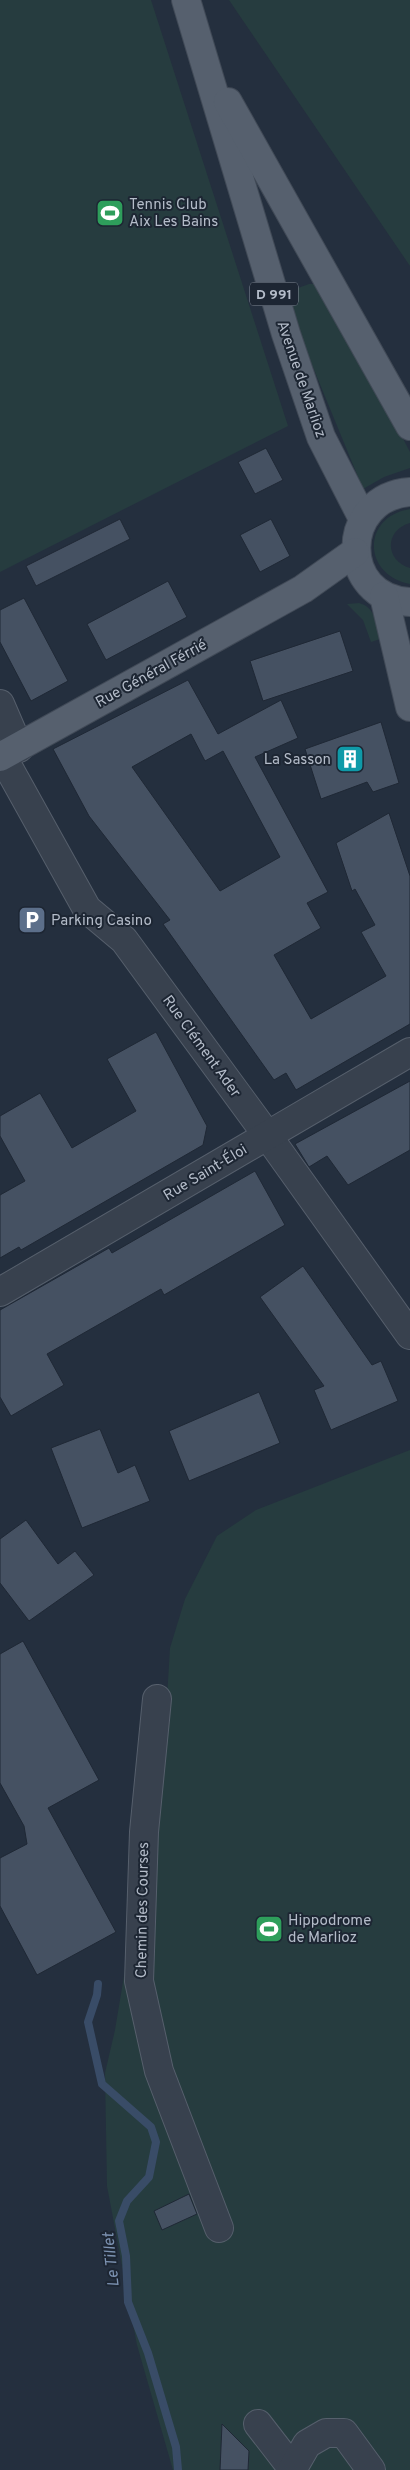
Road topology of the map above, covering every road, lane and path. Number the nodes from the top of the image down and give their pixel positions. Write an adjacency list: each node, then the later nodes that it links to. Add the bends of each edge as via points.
1 (186, 0): 2 (main road, Avenue de Marlioz / D 991)
2 (205, 61): 3 (main road, Avenue de Marlioz / D 991); 5 (main road, Avenue de Marlioz / D 991, via 286,334 321,437)
3 (410, 426)
4 (410, 492): 5 (main road, via 390,496 375,505)
5 (363, 519): 6 (main road)
6 (355, 552): 7 (main road, Rue Général Férrié); 8 (main road, via 360,568)
7 (302, 589): 8 (main road, Rue Général Férrié); 11 (main road, Rue Général Férrié)
8 (388, 594): 10 (main road)
9 (0, 704): 11 (street, Rue Clément Ader)
10 (410, 707)
11 (7, 754): 13 (street, Rue Clément Ader, via 87,909 124,940)
12 (410, 1052): 13 (street, Rue Saint-Éloi)
13 (267, 1135): 14 (street, Rue Saint-Éloi); 15 (street, Rue Clément Ader)
14 (0, 1292)
15 (410, 1335)
16 (157, 1699): 17 (street, Chemin des Courses, via 144,1832 139,1980 158,2071)
17 (219, 2228)
18 (258, 2424): 19 (street)
19 (292, 2469): 20 (street, via 307,2444 326,2433 344,2433)
20 (371, 2470)

